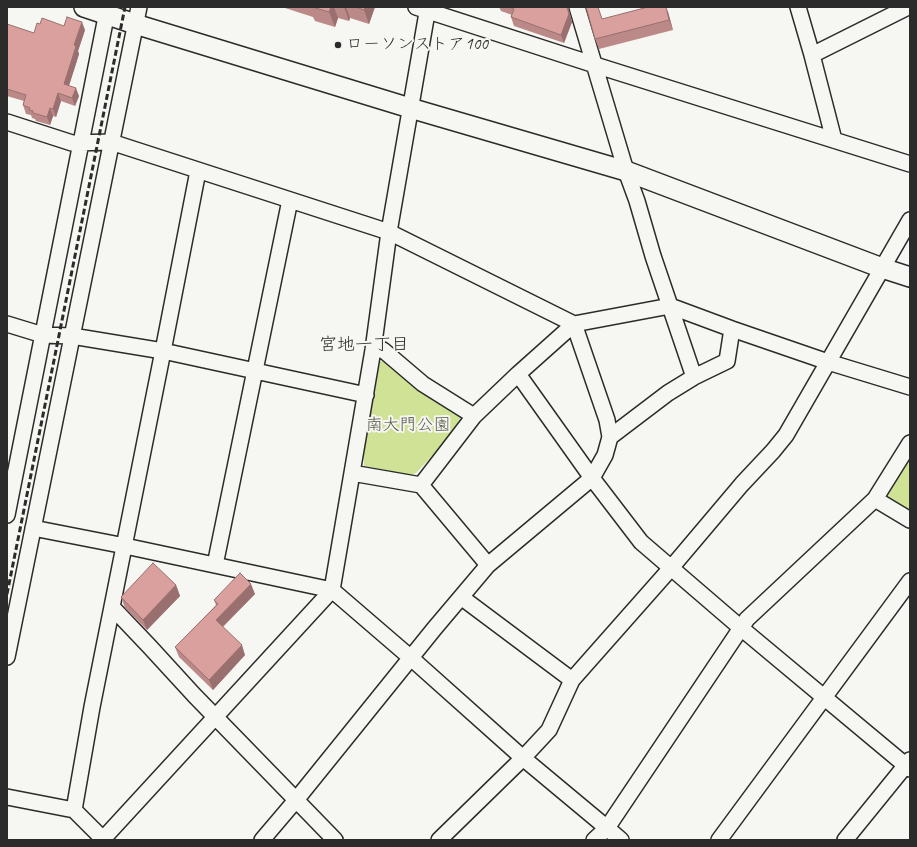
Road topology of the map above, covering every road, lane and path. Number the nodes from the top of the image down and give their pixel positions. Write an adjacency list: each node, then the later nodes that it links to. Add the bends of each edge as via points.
1 (84, 7): 6 (street)
2 (577, 7): 9 (street)
3 (798, 7): 8 (street)
4 (908, 7): 8 (street)
5 (424, 8): 9 (street); 10 (street)
6 (107, 11): 7 (street); 14 (street)
7 (137, 15): 10 (street); 13 (street)
8 (812, 55): 12 (street)
9 (595, 65): 12 (street); 17 (street)
10 (410, 108): 17 (street); 20 (street)
11 (7, 122): 14 (street, via 72,143)
12 (834, 140): 15 (street)
13 (111, 142): 14 (street); 16 (street); 28 (street)
14 (81, 143): 27 (street)
15 (910, 164)
16 (198, 171): 18 (street); 30 (street)
17 (626, 171): 21 (street); 23 (street)
18 (290, 200): 20 (street); 32 (street)
19 (910, 220): 21 (street)
20 (389, 232): 25 (street); 29 (street)
21 (882, 268): 22 (street); 31 (street)
22 (910, 277)
23 (670, 306): 25 (street); 26 (street); 34 (street)
24 (7, 324): 27 (street)
25 (574, 324): 33 (street); 38 (street, via 607,420)
26 (732, 329): 31 (street); 34 (street, via 727,361)
27 (43, 335): 28 (street); 44 (street)
28 (72, 336): 30 (street); 46 (street)
29 (373, 350): 36 (street); 37 (street, via 382,350 423,384)
30 (163, 351): 32 (street); 47 (street)
31 (828, 362): 35 (street); 50 (street, via 786,435)
32 (254, 371): 36 (street); 48 (street)
33 (518, 374): 37 (street); 41 (street)
34 (694, 377): 38 (street, via 668,393)
35 (910, 387)
36 (366, 395): 40 (street)
37 (474, 416): 42 (street)
38 (610, 437): 41 (street, via 605,455)
39 (910, 443): 43 (street)
40 (352, 473): 42 (street); 52 (street)
41 (592, 478): 49 (street); 50 (street, via 641,542)
42 (421, 485): 49 (street)
43 (875, 499): 45 (street); 55 (street, via 747,618)
44 (7, 515)
45 (910, 520)
46 (33, 528): 47 (street); 56 (street)
47 (125, 546): 48 (street); 54 (street)
48 (215, 565): 52 (street)
49 (488, 565): 53 (street)
50 (671, 568): 55 (street); 58 (street)
51 (910, 582): 59 (street)
52 (332, 590): 57 (street); 60 (street)
53 (461, 596): 57 (street); 58 (street)
54 (112, 607): 60 (street); 65 (street)
55 (741, 628): 59 (street); 66 (street)
56 (7, 657)
57 (411, 658): 61 (street); 64 (street)
58 (572, 680): 61 (street, via 549,730)
59 (824, 697): 62 (street); 73 (street)
60 (215, 717): 64 (street); 67 (street)
61 (523, 758): 66 (street); 70 (street)
62 (909, 765): 74 (street)
63 (7, 797): 65 (street)
64 (296, 800): 68 (street); 69 (street)
65 (74, 810): 67 (street)
66 (608, 828): 71 (street); 72 (street)
67 (103, 839)
68 (262, 840)
69 (335, 840)
70 (439, 840)
71 (594, 840)
72 (621, 840)
73 (719, 840)
74 (845, 840)

